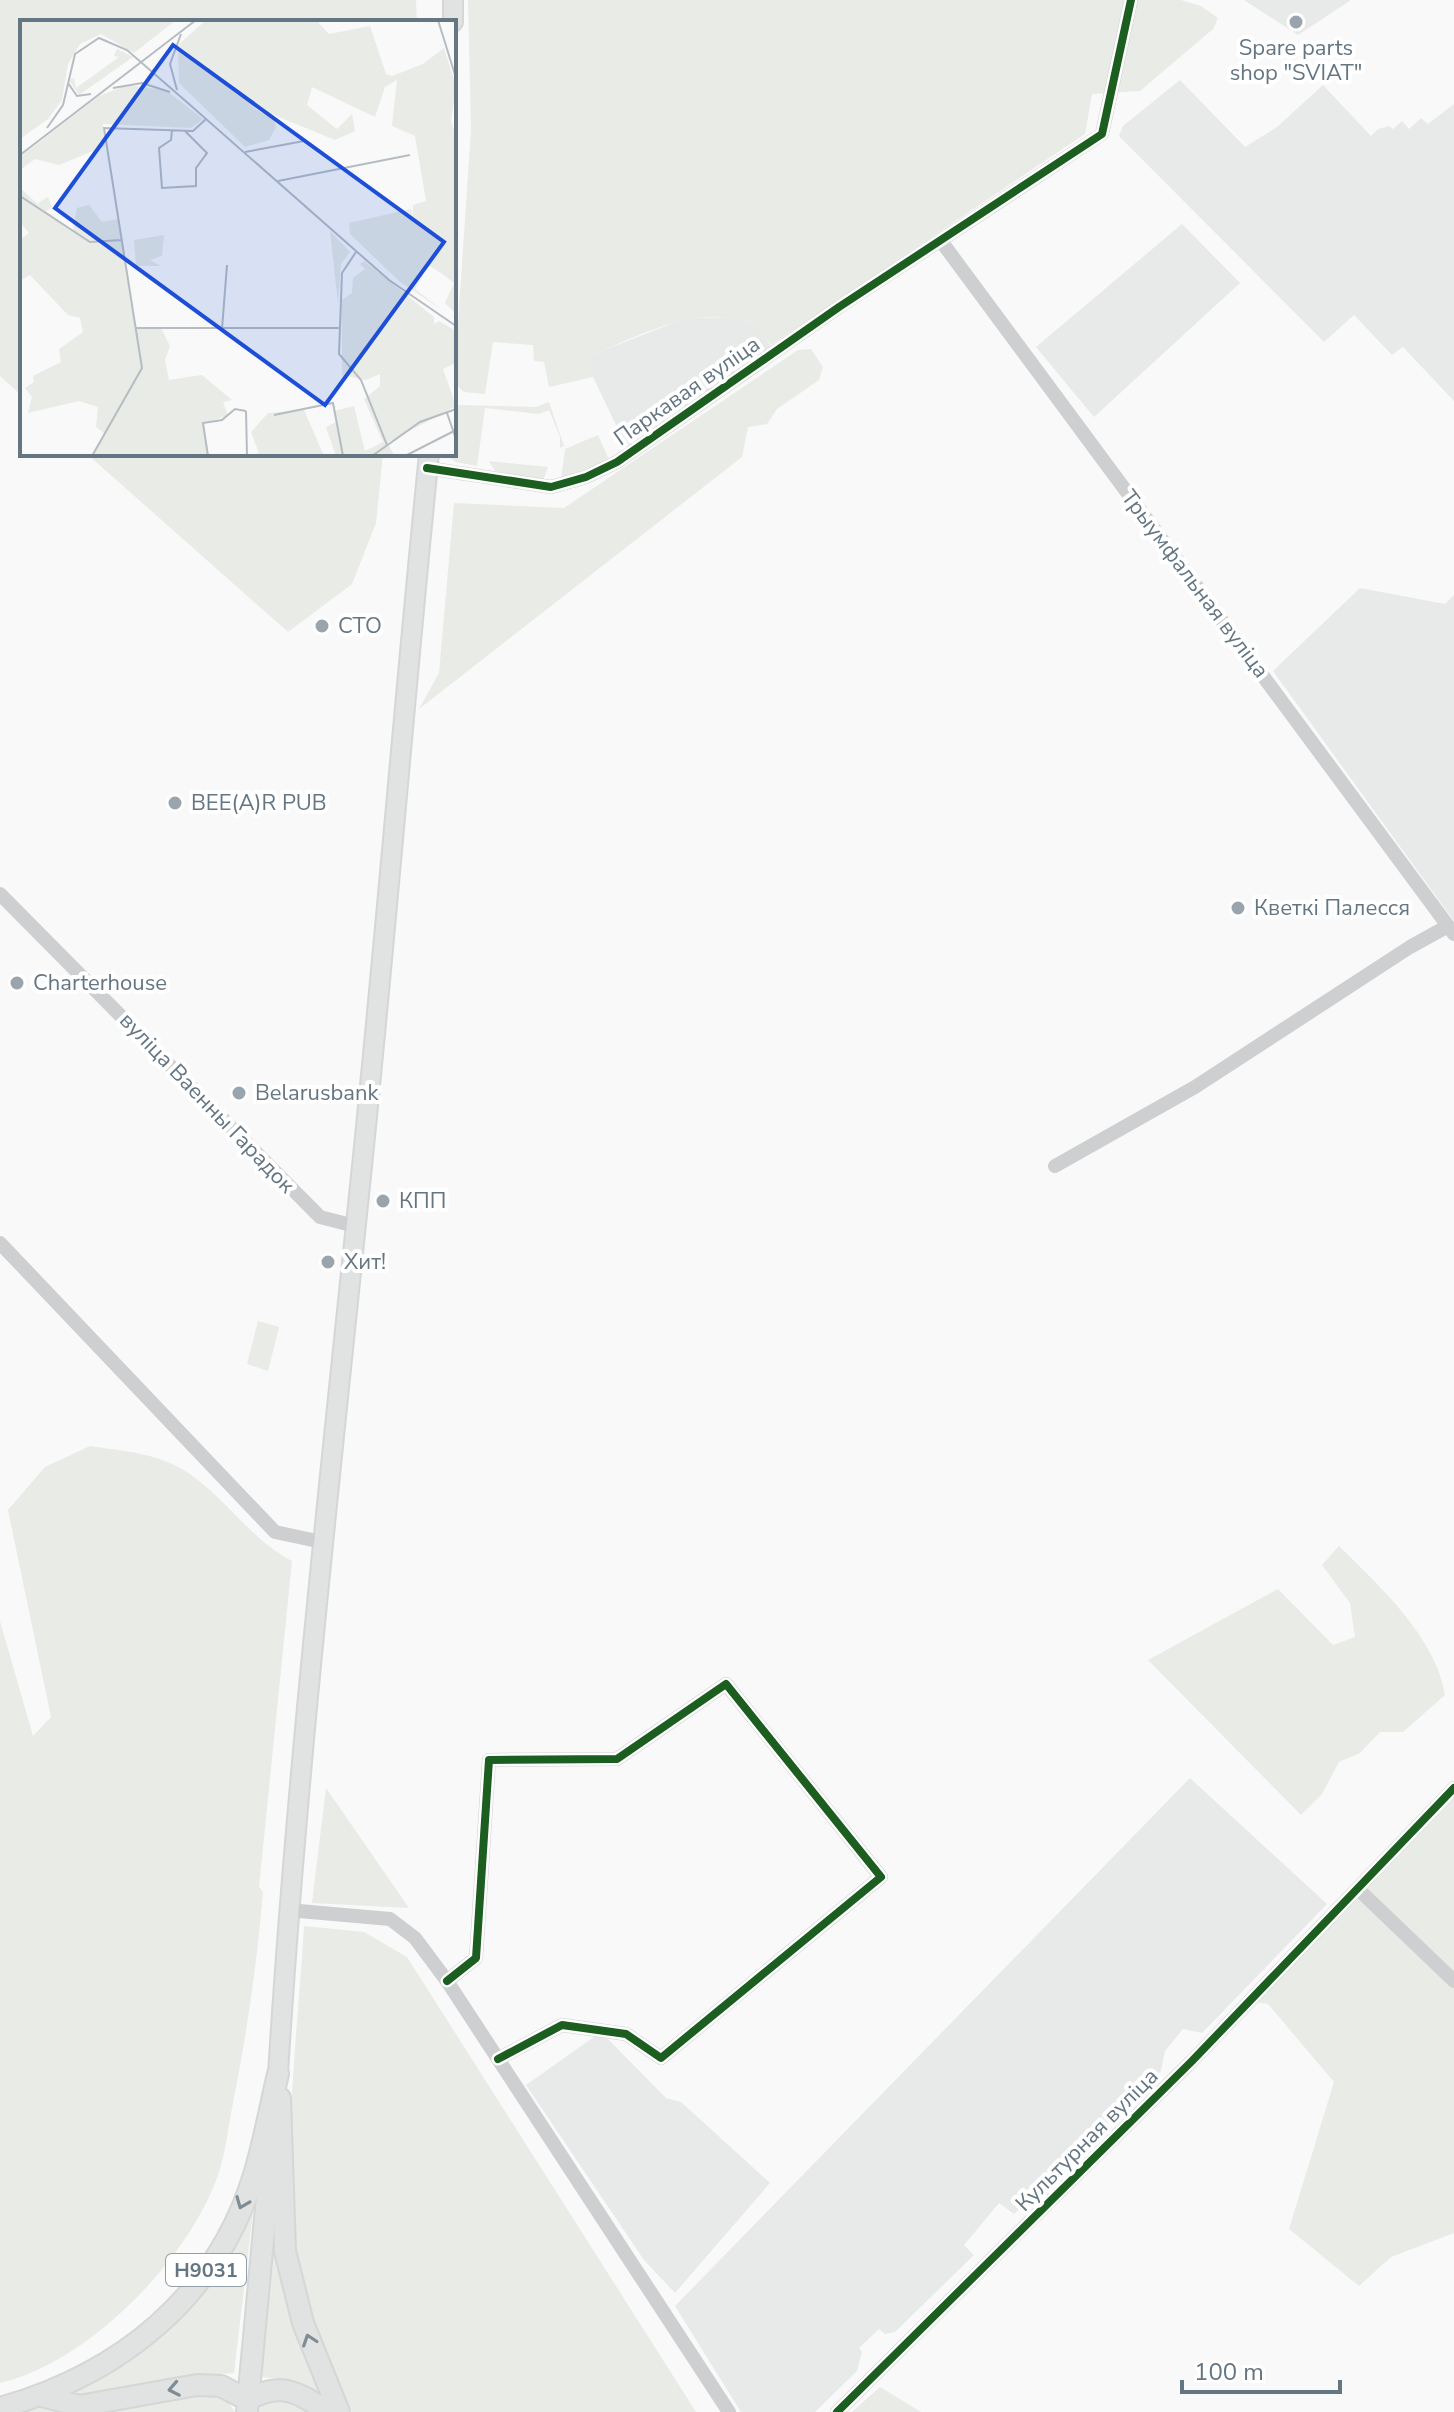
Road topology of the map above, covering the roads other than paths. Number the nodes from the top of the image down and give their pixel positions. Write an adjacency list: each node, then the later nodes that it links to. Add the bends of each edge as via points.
1 (1131, 0): 2 (street, Паркавая вуліца, via 1102,134)
2 (941, 241): 3 (street, Паркавая вуліца, via 617,462 586,477 542,487); 5 (street, Трыумфальная вуліца)
3 (428, 461): 7 (main road, Н9031)
4 (0, 894): 7 (street, вуліца Ваенны Гарадок, via 320,1217)
5 (1451, 930): 6 (street, via 1410,947 1195,1087)
6 (1055, 1166)
7 (355, 1226): 9 (main road, Н9031)
8 (0, 1243): 9 (street, via 275,1532)
9 (322, 1542): 12 (main road, Н9031)
10 (1454, 1788): 11 (street, Культурная вуліца)
11 (1359, 1890): 14 (street); 23 (street, Культурная вуліца)
12 (288, 1910): 13 (street, via 390,1919 415,1938); 16 (main road, Н9031)
13 (447, 1981): 15 (street); 15 (street, via 476,1958 489,1760 617,1759 726,1684 881,1877 661,2058 626,2034 562,2025)
14 (1454, 1981)
15 (498, 2059): 22 (street)
16 (278, 2074): 17 (highway, Н9031, one-way to 17, via 253,2176 219,2251 198,2282 121,2356); 18 (highway, Н9031); 21 (highway, Н9031, one-way to 16, via 303,2323 285,2251)
17 (42, 2396): 18 (highway, one-way to 17, via 221,2386 197,2385 79,2406); 19 (highway, Н9031)
18 (247, 2406): 20 (highway, via 277,2387)
19 (0, 2408)
20 (327, 2412)
21 (339, 2412)
22 (729, 2412)
23 (837, 2412)

